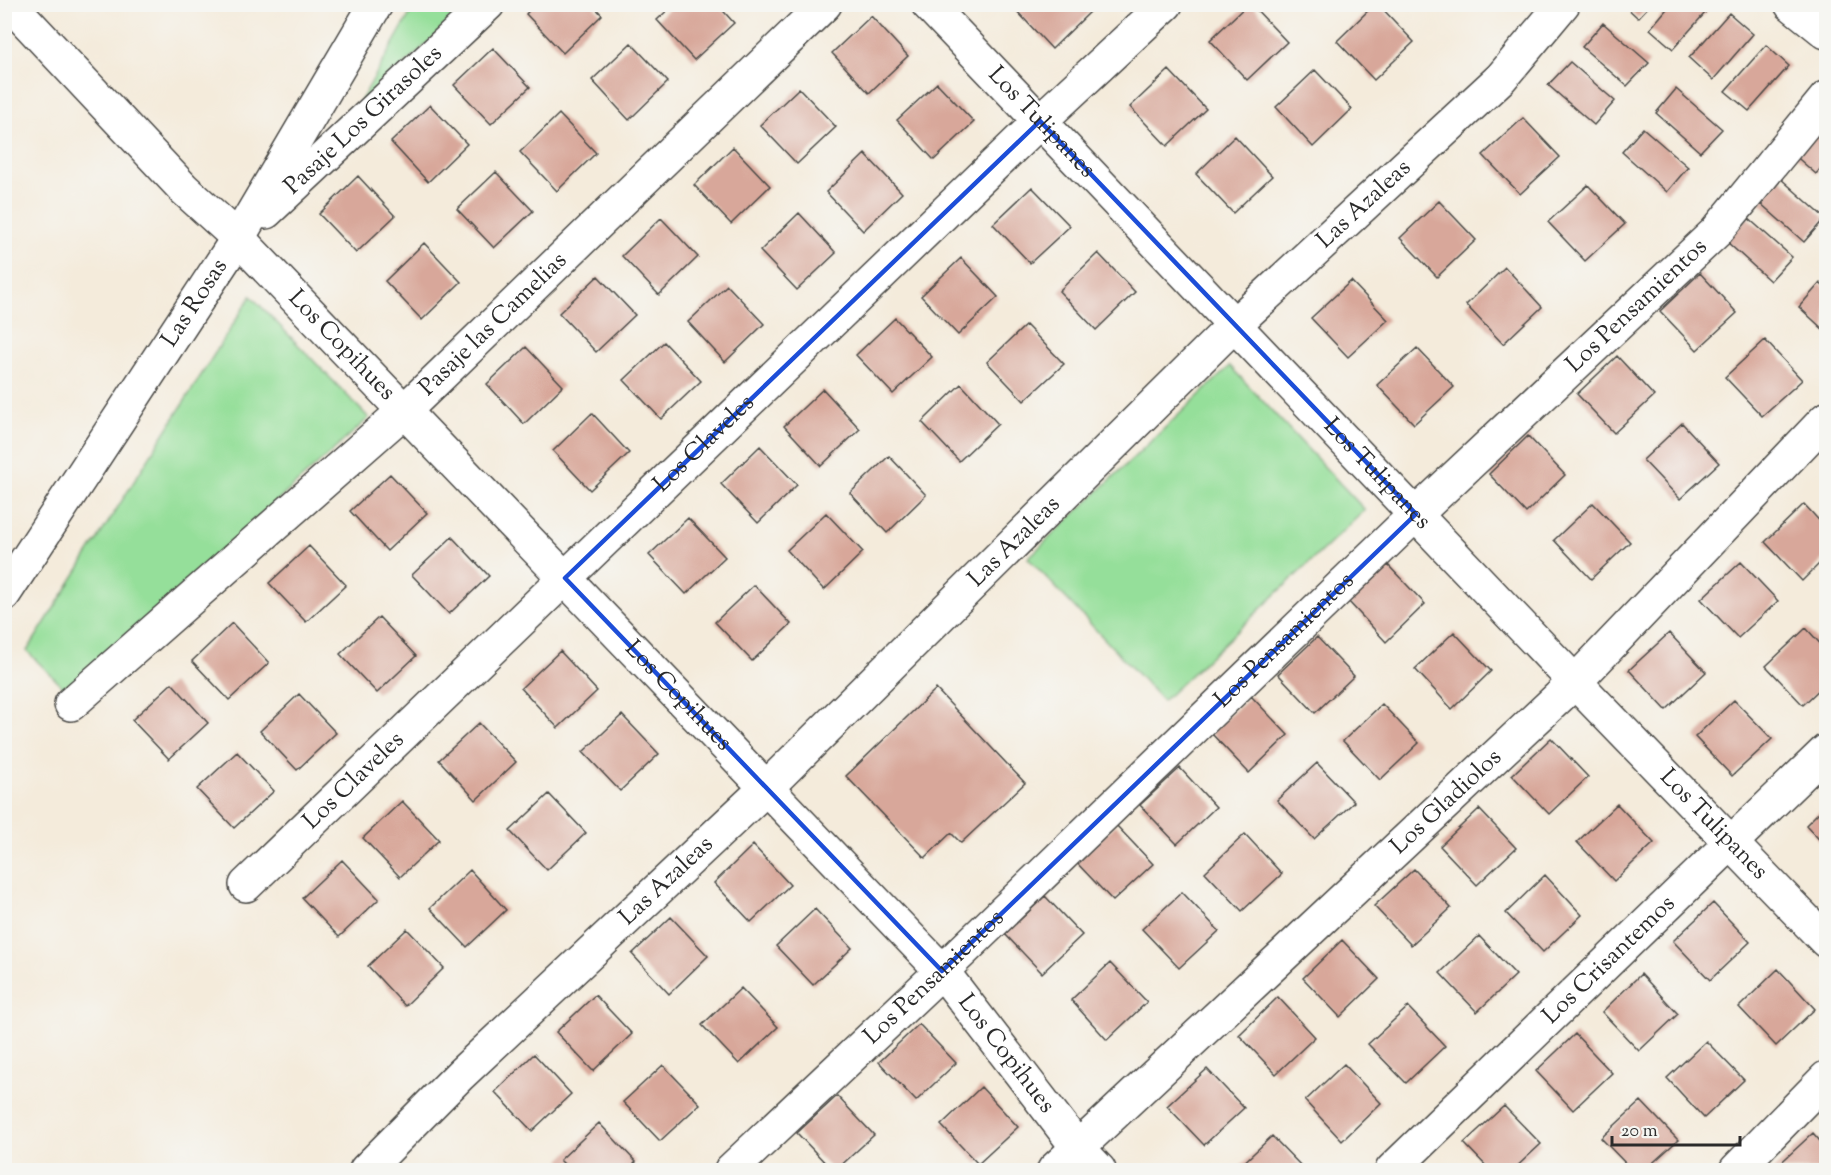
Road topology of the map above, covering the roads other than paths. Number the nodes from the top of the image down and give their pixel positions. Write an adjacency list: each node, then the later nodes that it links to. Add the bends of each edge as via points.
1 (10, 4): 12 (street, Los Copihues, via 184,189)
2 (376, 4): 12 (street, Las Rosas)
3 (488, 4): 12 (street, Pasaje Los Girasoles)
4 (825, 4): 14 (street, Pasaje las Camelias)
5 (928, 4): 11 (street, Los Tulipanes)
6 (1166, 4): 11 (street, Los Claveles)
7 (1563, 4): 13 (street, Las Azaleas, via 1501,78)
8 (1791, 4): 9 (street)
9 (1827, 32)
10 (1827, 98): 16 (street, Los Pensamientos, via 1716,232)
11 (1040, 121): 13 (street, Los Tulipanes); 17 (street, Los Claveles)
12 (238, 238): 14 (street, Los Copihues); 18 (street, Las Rosas)
13 (1234, 325): 16 (street, Los Tulipanes); 22 (street, Las Azaleas)
14 (404, 411): 17 (street, Los Copihues); 20 (street, Pasaje las Camelias)
15 (1827, 419): 19 (street, Los Gladiolos)
16 (1416, 514): 19 (street, Los Tulipanes); 26 (street, Los Pensamientos)
17 (565, 578): 22 (street, Los Copihues); 24 (street, Los Claveles)
18 (4, 594)
19 (1575, 682): 23 (street, Los Tulipanes); 28 (street, Los Gladiolos)
20 (71, 704)
21 (1827, 751): 23 (street, Los Crisantemos)
22 (765, 789): 26 (street, Los Copihues); 29 (street, Las Azaleas, via 460,1075)
23 (1731, 842): 25 (street, Los Tulipanes); 32 (street, Los Crisantemos)
24 (246, 885)
25 (1827, 941)
26 (942, 971): 28 (street, Los Copihues); 30 (street, Los Pensamientos)
27 (1827, 1078): 33 (street)
28 (1088, 1159): 31 (street, Los Gladiolos)
29 (366, 1170)
30 (731, 1170)
31 (1054, 1170)
32 (1392, 1170)
33 (1736, 1170)

